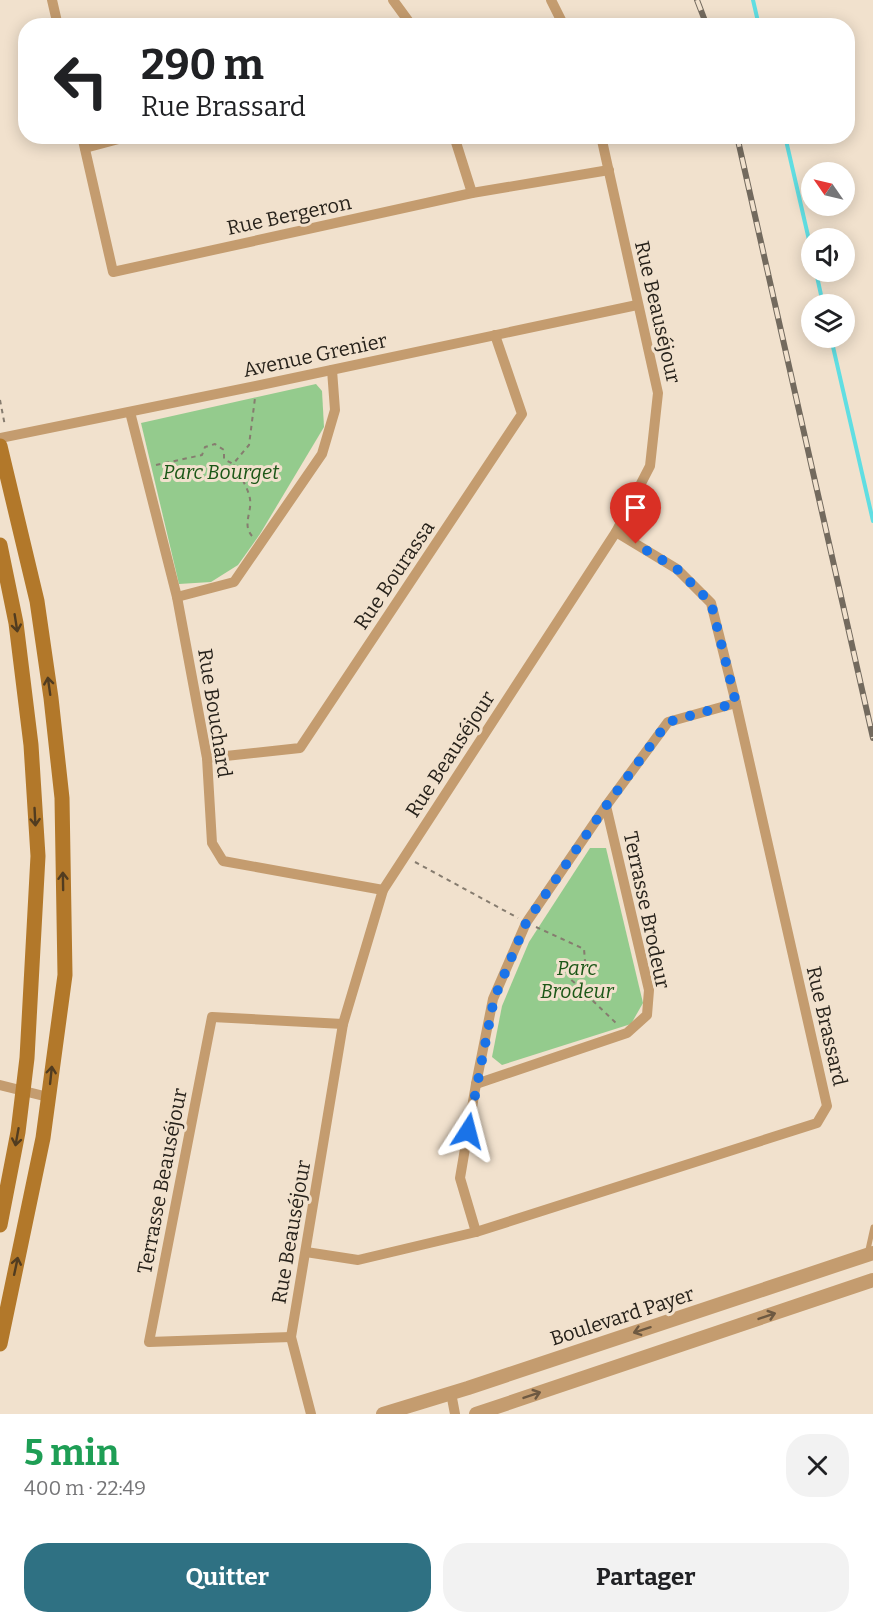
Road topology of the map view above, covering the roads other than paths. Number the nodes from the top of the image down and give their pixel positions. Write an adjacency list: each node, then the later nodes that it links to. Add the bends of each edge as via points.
1 (52, 0): 4 (street)
2 (393, 0): 5 (street)
3 (551, 0): 6 (street)
4 (56, 18)
5 (406, 18)
6 (560, 18)
7 (84, 144): 11 (street, Rue Bergeron, via 113,272)
8 (457, 144): 11 (street)
9 (603, 144): 10 (street, Rue Beauséjour)
10 (609, 170): 11 (street, Rue Bergeron); 12 (street, Rue Beauséjour)
11 (472, 193)
12 (637, 305): 13 (street, Avenue Grenier); 18 (street, Rue Beauséjour, via 658,393 650,466)
13 (495, 335): 14 (street, Avenue Grenier); 22 (street, Rue Bourassa, via 522,414 300,748)
14 (332, 370): 15 (street, Avenue Grenier); 20 (street, via 335,410 322,454 261,546 234,582)
15 (130, 412): 16 (street, Avenue Grenier); 20 (street, Rue Bouchard)
16 (0, 438)
17 (0, 447): 29 (main road, one-way to 17, via 65,975 62,798 37,601)
18 (616, 532): 21 (street, Rue Brassard, via 677,569 711,603); 24 (street, Rue Beauséjour)
19 (0, 545): 28 (main road, one-way to 28, via 16,623 31,745 38,856)
20 (177, 597): 22 (street, Rue Bouchard)
21 (736, 703): 23 (street, via 668,722); 32 (street, Rue Brassard, via 827,1106 817,1123)
22 (207, 758): 24 (street, Rue Bouchard, via 212,843 223,861)
23 (606, 806): 26 (street, via 526,923 494,999); 26 (street, Terrasse Brodeur, via 649,990 647,1015 627,1033)
24 (382, 890): 25 (street, Rue Beauséjour)
25 (343, 1024): 33 (street, Rue Beauséjour); 38 (street, Terrasse Beauséjour, via 212,1017 149,1342)
26 (476, 1084): 32 (street, via 460,1178)
27 (0, 1085): 28 (street)
28 (22, 1090): 29 (street); 30 (main road, one-way to 30)
29 (48, 1097): 39 (main road, one-way to 29)
30 (0, 1225)
31 (873, 1227): 34 (lane)
32 (476, 1232): 33 (street, Rue Brassard, via 358,1260)
33 (306, 1252): 38 (street, Rue Beauséjour)
34 (870, 1254): 35 (street, Boulevard Payer)
35 (851, 1260): 37 (street); 40 (street, Boulevard Payer, one-way to 40)
36 (873, 1280): 37 (street)
37 (858, 1285): 44 (street, one-way to 37)
38 (291, 1337): 41 (street, Rue Beauséjour)
39 (0, 1344)
40 (452, 1393): 42 (street, Boulevard Payer); 43 (street)
41 (311, 1414)
42 (383, 1414)
43 (455, 1414)
44 (476, 1414)

